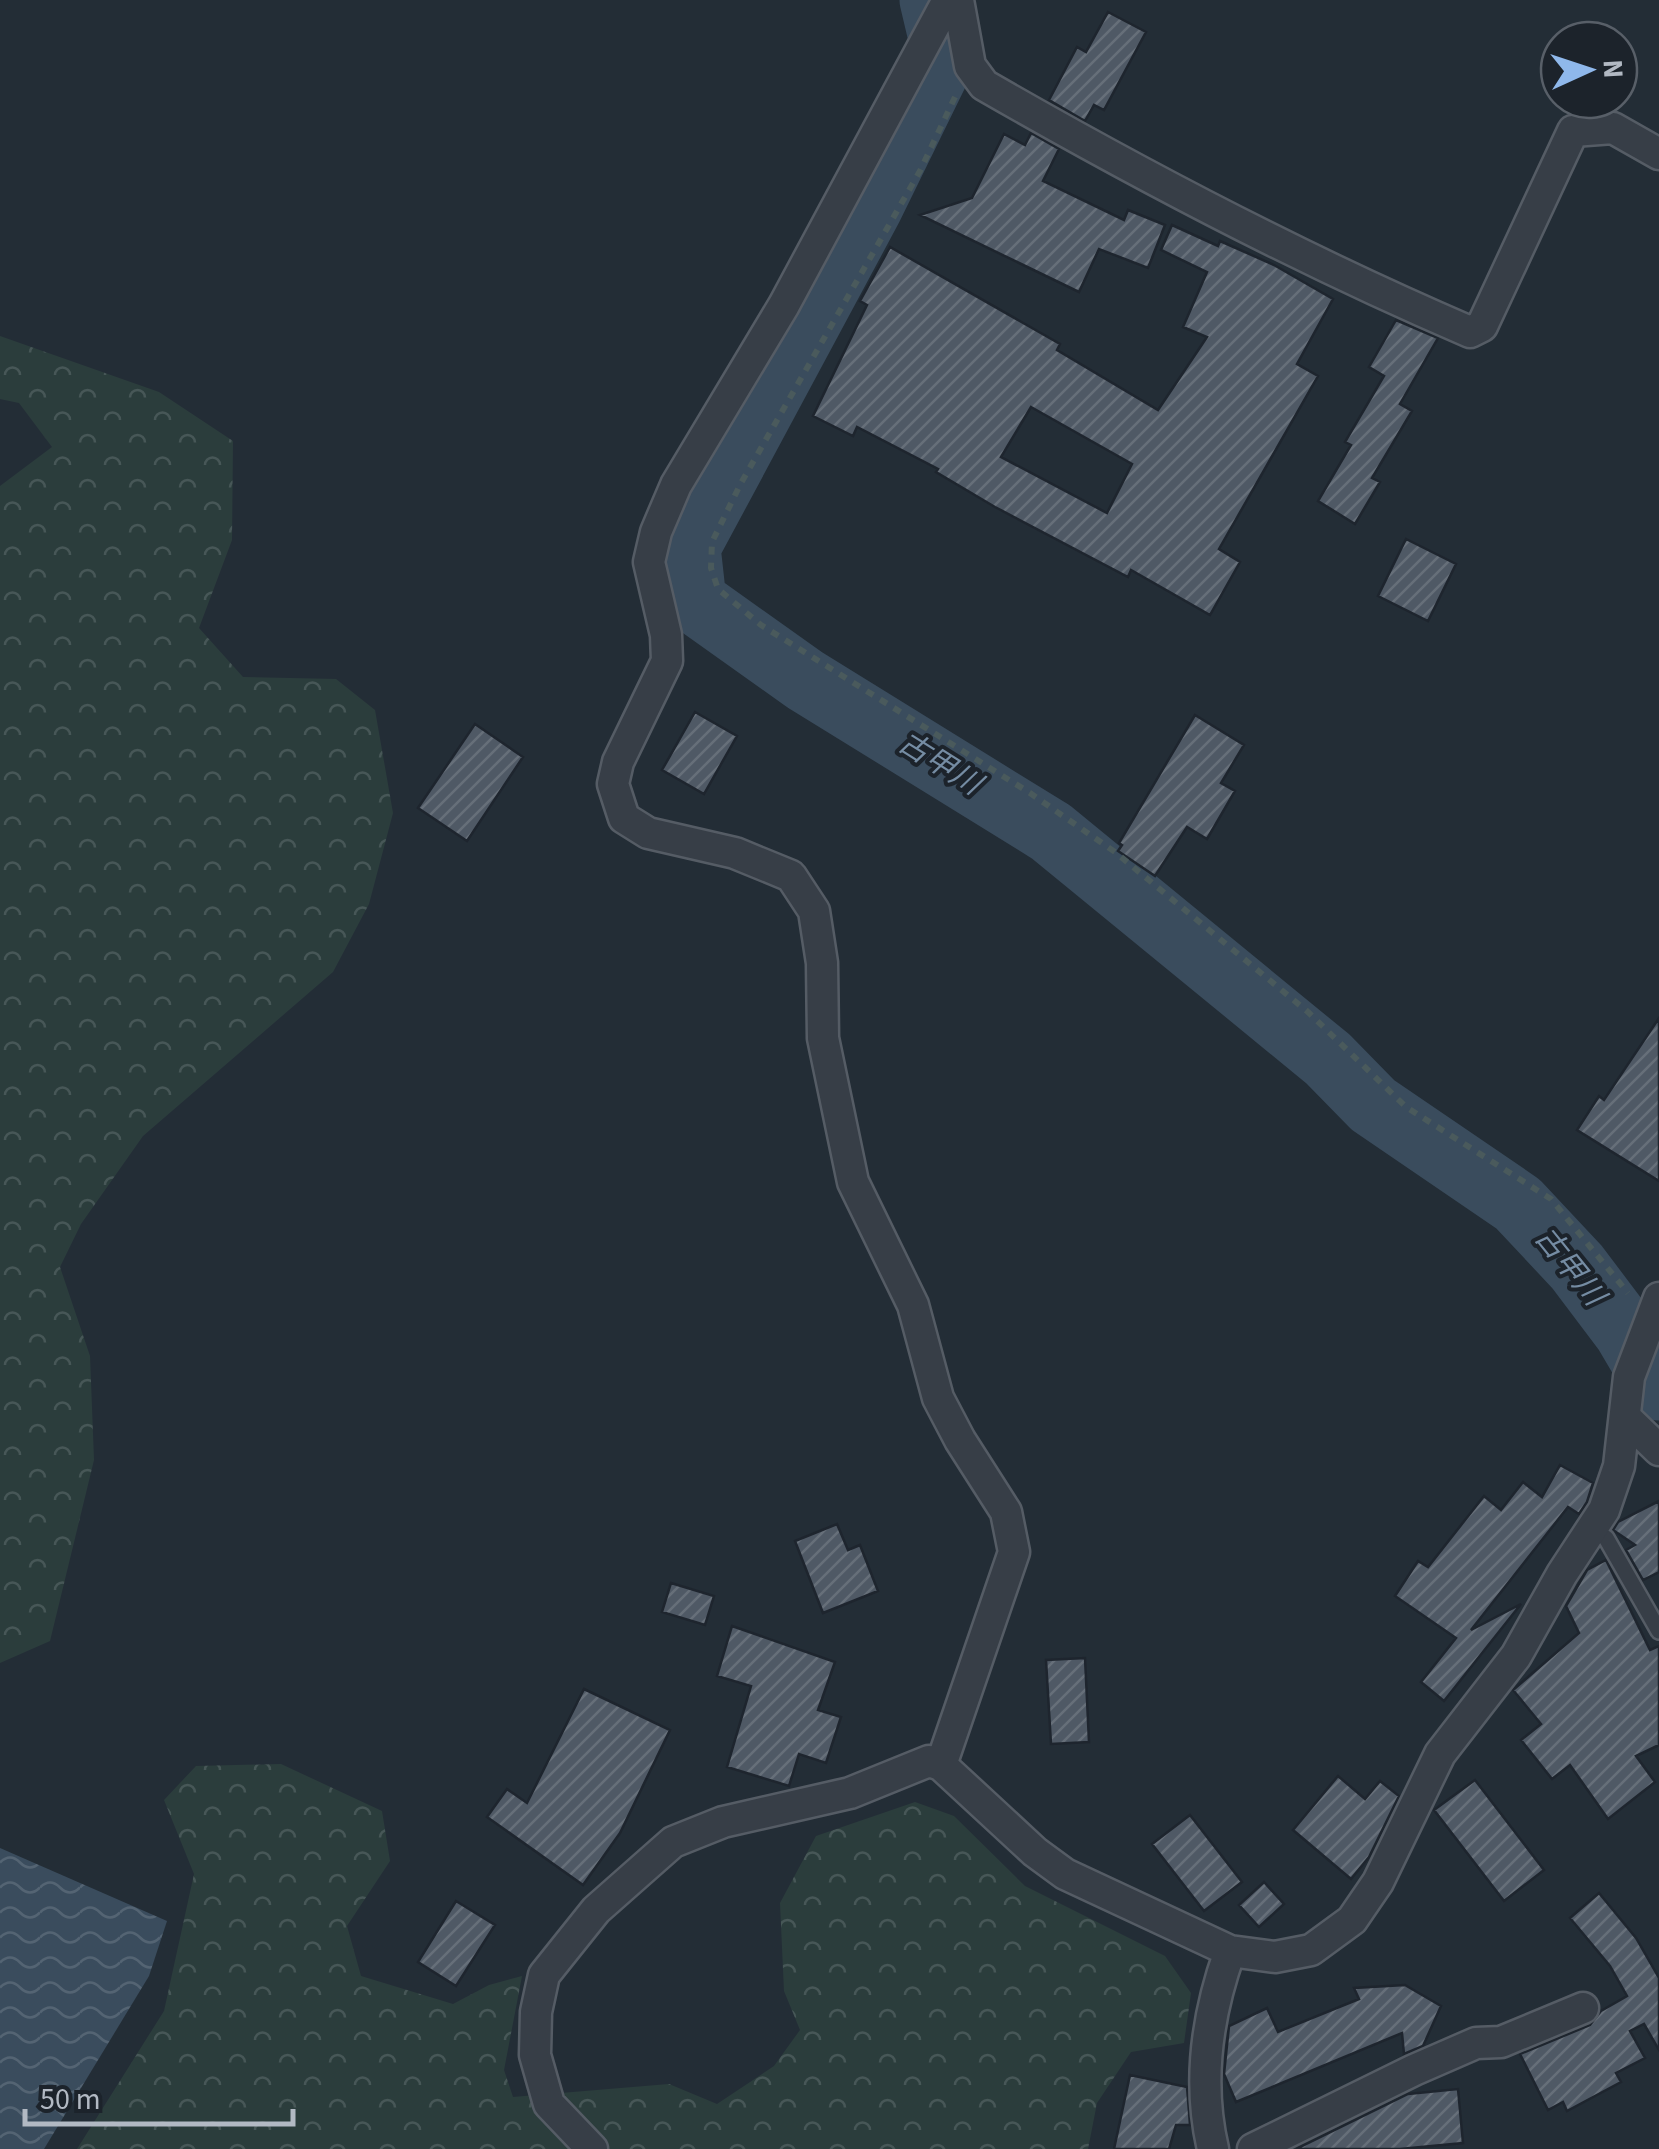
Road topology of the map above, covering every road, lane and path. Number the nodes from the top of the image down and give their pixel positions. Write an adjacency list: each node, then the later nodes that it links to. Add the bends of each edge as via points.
1 (948, 0): 10 (street, via 784,305 676,485 649,562 667,661 613,784 624,818 648,833 791,876 814,912 823,1038 853,1182 913,1306 938,1398 1006,1512 1014,1552)
2 (958, 0): 3 (street)
3 (970, 66): 4 (street, via 984,85 1130,169 1470,332 1482,326 1573,131 1613,128); 5 (path, via 920,172 712,542 718,589 761,625 1115,852 1308,1012 1406,1106 1550,1199 1634,1300)
4 (1659, 154)
5 (1656, 1305): 6 (street, via 1629,1377)
6 (1626, 1417): 7 (street); 8 (street, via 1619,1466)
7 (1659, 1450)
8 (1592, 1529): 9 (lane, via 1606,1538); 11 (street, via 1516,1656 1440,1754 1378,1882 1352,1920 1310,1950 1275,1957)
9 (1659, 1631)
10 (941, 1765): 11 (street, via 1064,1874); 14 (street, via 929,1761 850,1793 722,1822 672,1842 596,1910 544,1975 536,2012 536,2055 549,2104)
11 (1230, 1951): 13 (street, via 1212,2000 1204,2066)
12 (1584, 2008): 15 (street, via 1501,2042 1445,2056)
13 (1210, 2146)
14 (592, 2149)
15 (1253, 2149)

